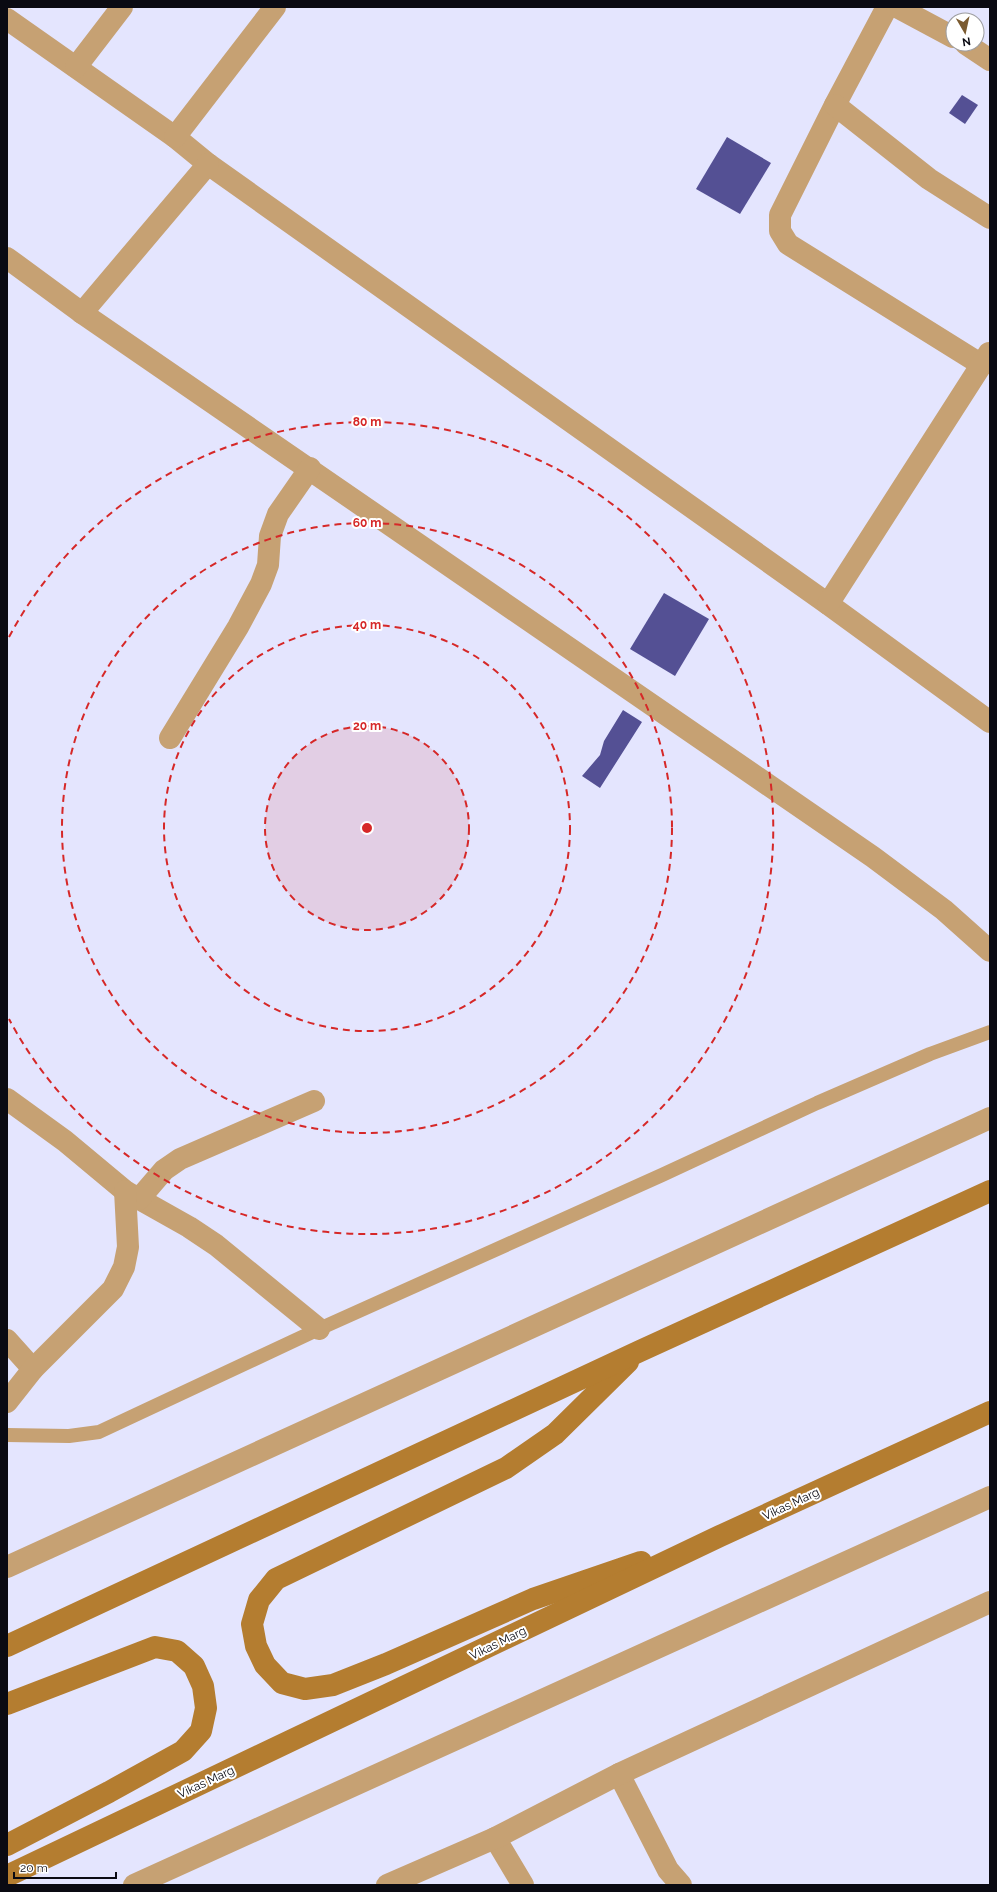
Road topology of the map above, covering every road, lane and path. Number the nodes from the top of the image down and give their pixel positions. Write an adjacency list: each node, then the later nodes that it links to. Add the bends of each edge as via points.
1 (122, 7): 9 (street)
2 (276, 7): 11 (street)
3 (887, 7): 10 (street)
4 (897, 7): 6 (street)
5 (7, 19): 9 (street)
6 (945, 33)
7 (978, 52): 8 (street)
8 (990, 60)
9 (76, 68): 11 (street)
10 (834, 105): 13 (street, via 929,179); 16 (street, via 780,215 780,231 788,244)
11 (175, 137): 12 (street)
12 (208, 164): 15 (street); 18 (street)
13 (990, 218)
14 (7, 258): 15 (street)
15 (82, 313): 17 (street)
16 (986, 359): 18 (street)
17 (310, 468): 20 (street, via 278,514 270,536 268,565 261,584 238,627); 21 (street, via 873,857 944,910)
18 (828, 604): 19 (street)
19 (990, 722)
20 (170, 738)
21 (990, 951)
22 (990, 1032): 28 (lane, via 930,1054 817,1102 669,1172)
23 (7, 1099): 27 (street, via 65,1141)
24 (314, 1101): 27 (street, via 180,1159)
25 (990, 1118): 37 (street)
26 (990, 1191): 30 (main road)
27 (132, 1195): 28 (street, via 216,1245); 31 (street, via 124,1267 113,1289)
28 (319, 1328): 34 (lane, via 99,1432 69,1436)
29 (7, 1340): 31 (street)
30 (640, 1351): 36 (main road, via 555,1434 506,1468 276,1579 259,1600 252,1624 256,1646 265,1665 282,1682 305,1689 333,1685 534,1599); 39 (main road)
31 (33, 1369): 32 (street)
32 (7, 1402)
33 (990, 1412): 36 (main road, Vikas Marg)
34 (7, 1435)
35 (990, 1497): 45 (street)
36 (720, 1536): 44 (main road, Vikas Marg)
37 (7, 1567)
38 (990, 1602): 41 (street)
39 (7, 1646)
40 (7, 1704): 43 (main road, via 155,1647 177,1651 194,1666 203,1686 206,1708 201,1731 183,1751)
41 (619, 1774): 42 (street); 48 (street, via 668,1870)
42 (495, 1838): 46 (street); 47 (street)
43 (7, 1845)
44 (7, 1876)
45 (134, 1885)
46 (387, 1885)
47 (523, 1885)
48 (681, 1885)

